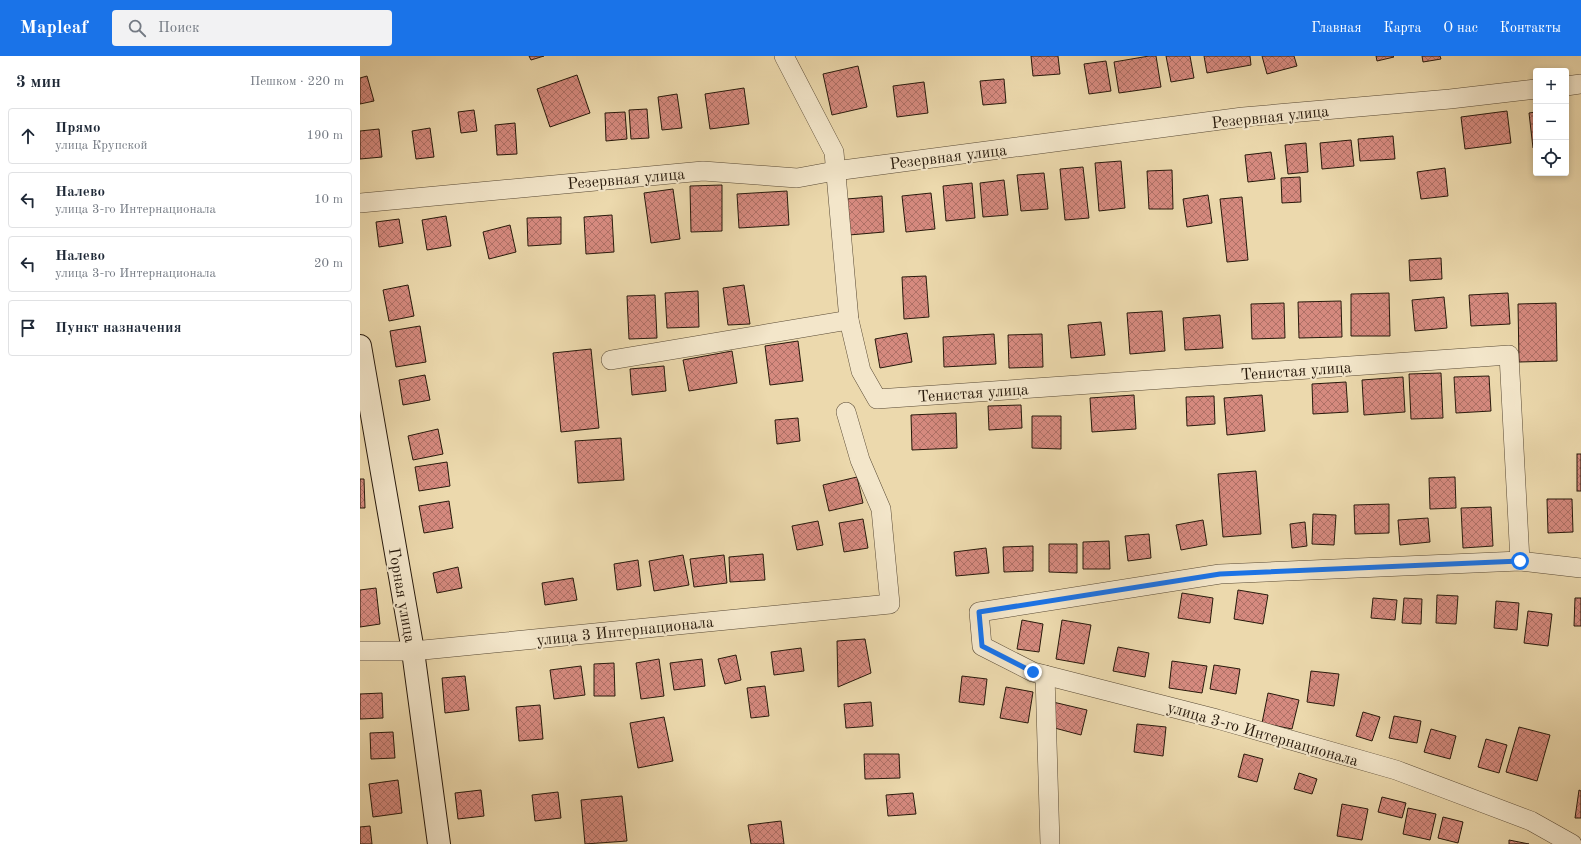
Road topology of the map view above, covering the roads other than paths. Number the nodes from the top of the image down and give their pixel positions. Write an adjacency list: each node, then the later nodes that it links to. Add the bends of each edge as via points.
1 (784, 56): 5 (street, via 834,152)
2 (1581, 84): 3 (street)
3 (1569, 86)
4 (1533, 89): 5 (street, Резервная улица, via 1243,117)
5 (835, 171): 6 (street, Резервная улица, via 797,178 703,171); 7 (street)
6 (360, 203)
7 (849, 320): 9 (street); 11 (street, Тенистая улица, via 861,371 877,399 1509,355)
8 (360, 346): 14 (main road, Горная улица)
9 (611, 360)
10 (846, 412): 14 (street, улица 3 Интернационала, via 860,460 881,509 890,604)
11 (1520, 561): 12 (street); 15 (street, улица 3-го Интернационала, via 1220,574 979,612 982,646 1033,672)
12 (1581, 568)
13 (360, 651): 14 (street, улица 3 Интернационала)
14 (412, 651): 16 (main road, Горная улица)
15 (1045, 675): 17 (street); 18 (street, улица 3-го Интернационала, via 1217,719 1396,770 1531,820)
16 (439, 844)
17 (1050, 844)
18 (1572, 844)

